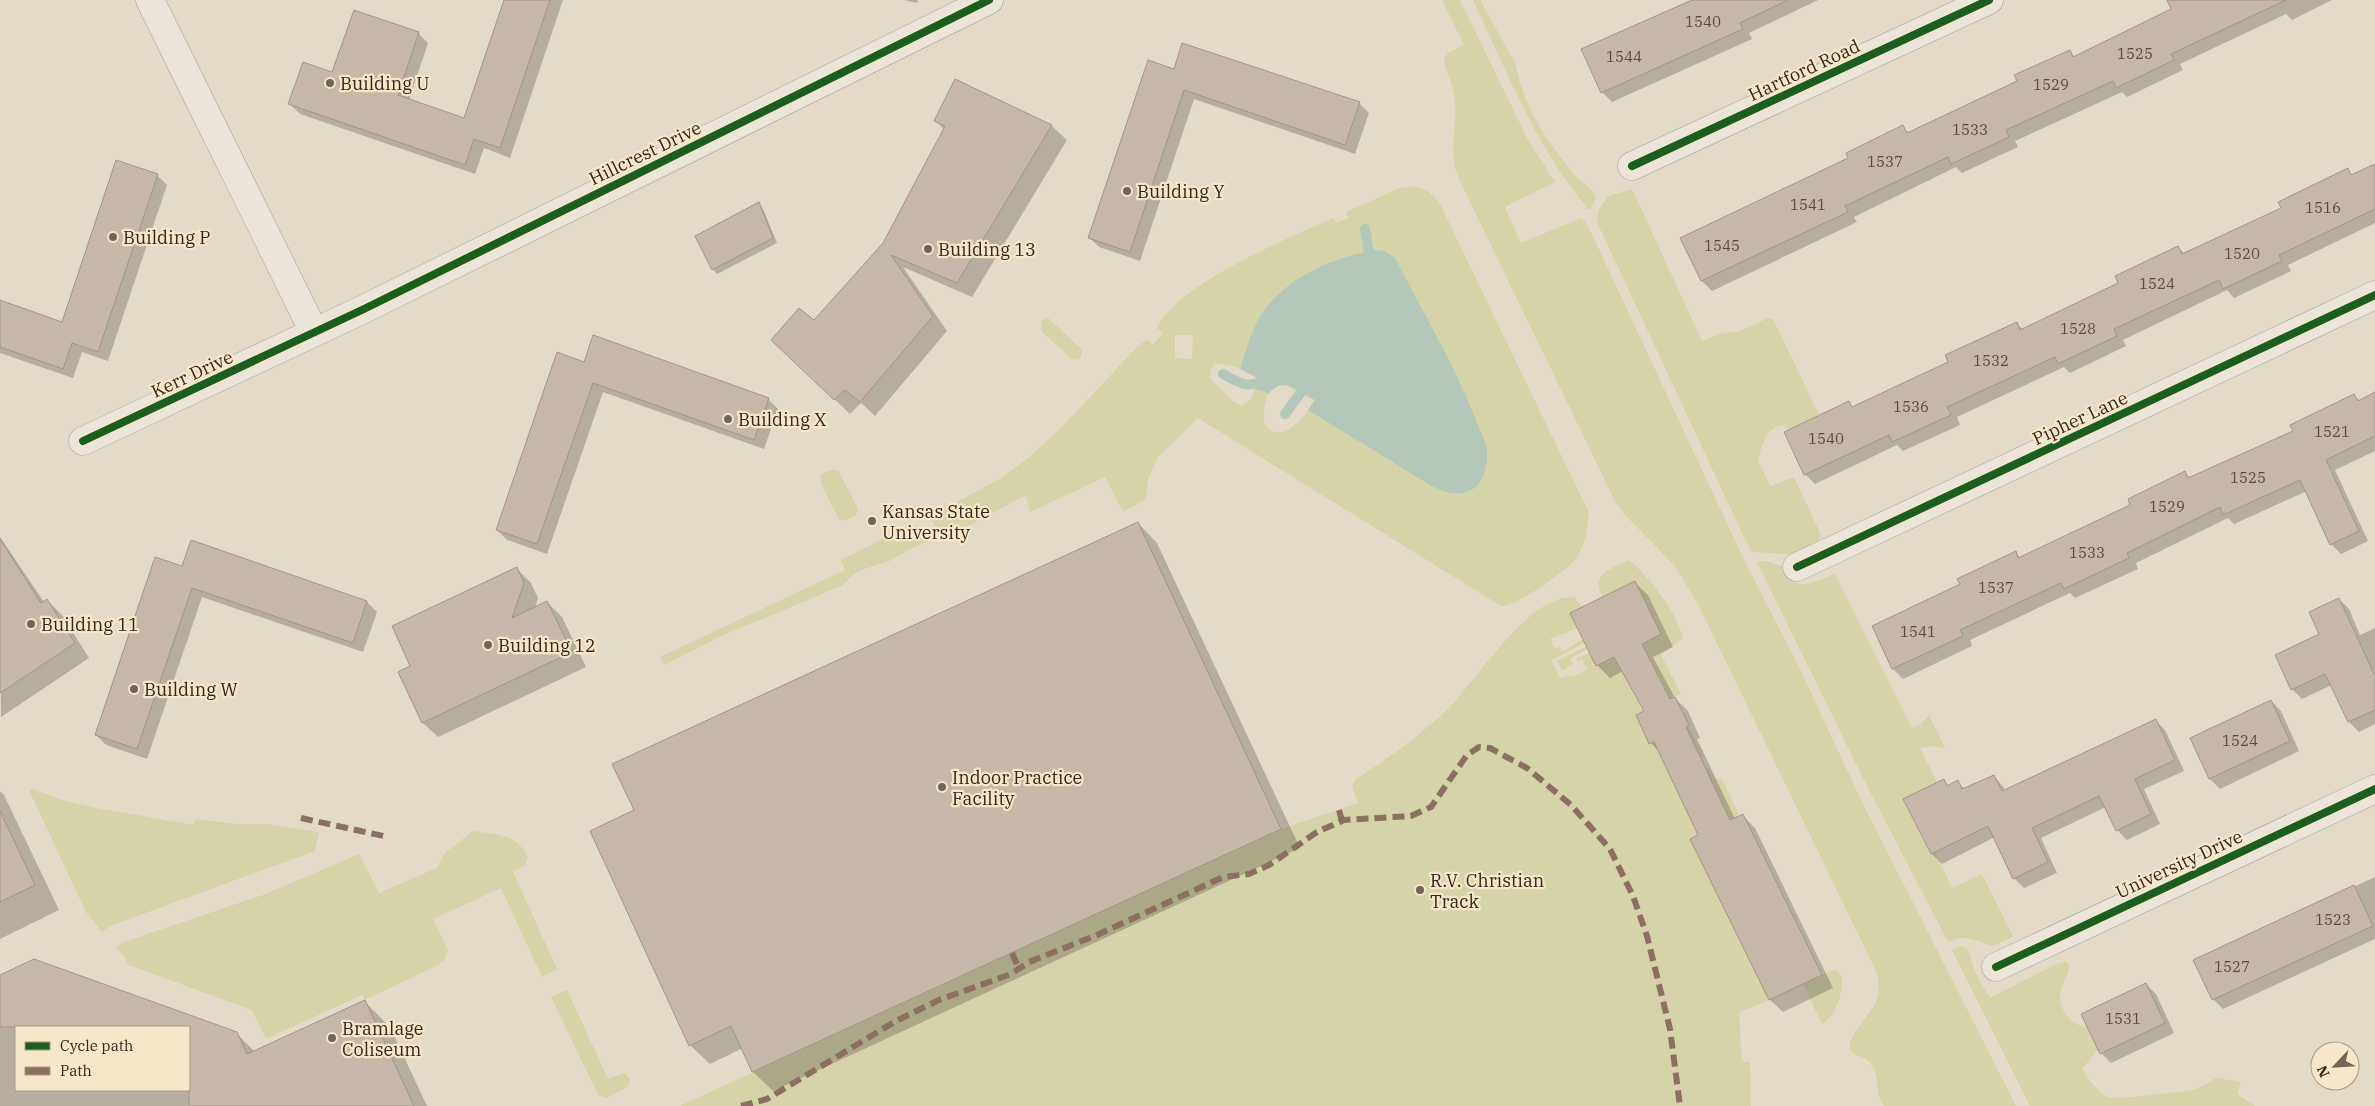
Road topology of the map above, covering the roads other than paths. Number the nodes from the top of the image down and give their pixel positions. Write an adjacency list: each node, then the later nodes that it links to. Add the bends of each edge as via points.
1 (150, 0): 6 (street)
2 (989, 0): 6 (street, Hillcrest Drive)
3 (1989, 0): 4 (street, Hartford Road)
4 (1632, 166)
5 (2375, 295): 8 (street, Pipher Lane)
6 (314, 332): 7 (street, Kerr Drive)
7 (83, 441)
8 (1797, 568)
9 (2375, 789): 10 (street, University Drive)
10 (1996, 967)

